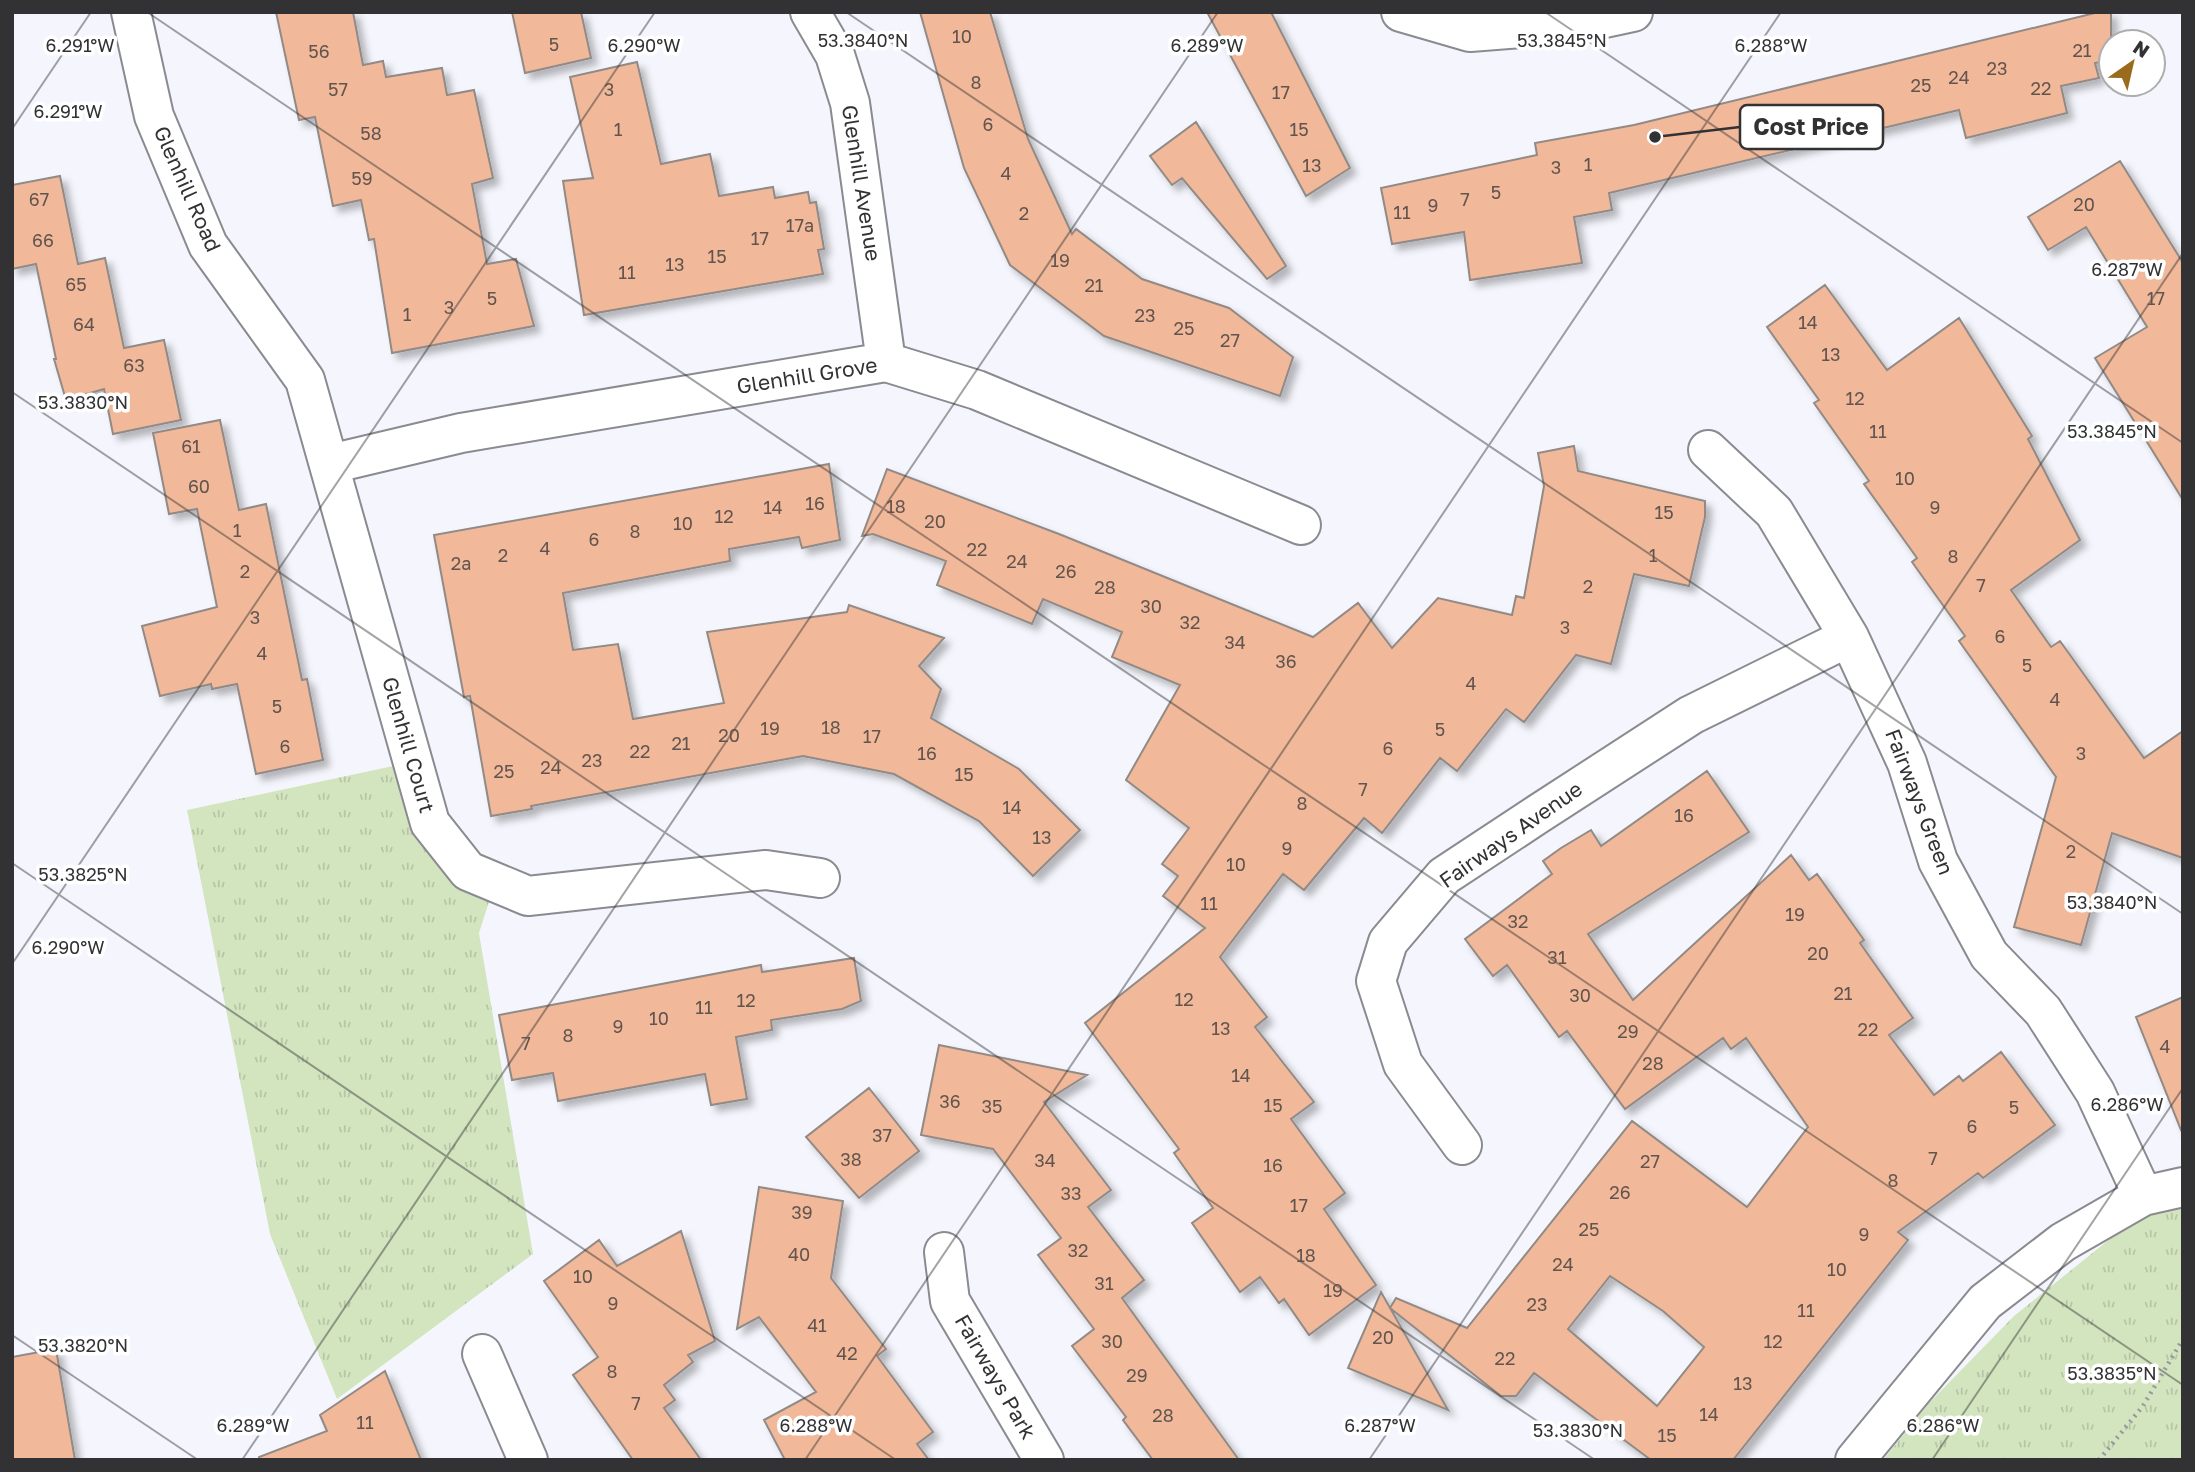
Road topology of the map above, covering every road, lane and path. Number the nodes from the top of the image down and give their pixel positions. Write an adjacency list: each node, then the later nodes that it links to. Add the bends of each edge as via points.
1 (131, 12): 7 (street, Glenhill Road, via 154,116 208,246 305,380)
2 (810, 12): 5 (street, Glenhill Avenue, via 835,55 850,103)
3 (1633, 12): 4 (street, via 1577,24 1470,32)
4 (1401, 13)
5 (886, 362): 7 (street, Glenhill Grove, via 461,433); 8 (street, Glenhill Grove, via 977,390)
6 (1708, 450): 9 (street, Fairways Green, via 1774,512)
7 (330, 464): 10 (street, Glenhill Court, via 430,823 468,872 528,896 766,870)
8 (1301, 525)
9 (1849, 637): 11 (street, Fairways Avenue, via 1691,715 1444,876 1388,942 1376,981 1403,1064); 13 (street, Fairways Green, via 1906,763 1938,861 1989,956 2043,1011 2095,1092)
10 (820, 878)
11 (1462, 1145)
12 (2183, 1187): 13 (street)
13 (2143, 1196): 19 (street, via 2063,1242 1985,1302)
14 (944, 1252): 18 (street, Fairways Park, via 950,1301)
15 (2183, 1339): 20 (path, via 2143,1406)
16 (482, 1354): 17 (street)
17 (528, 1460)
18 (1044, 1460)
19 (1856, 1460)
20 (2099, 1460)

